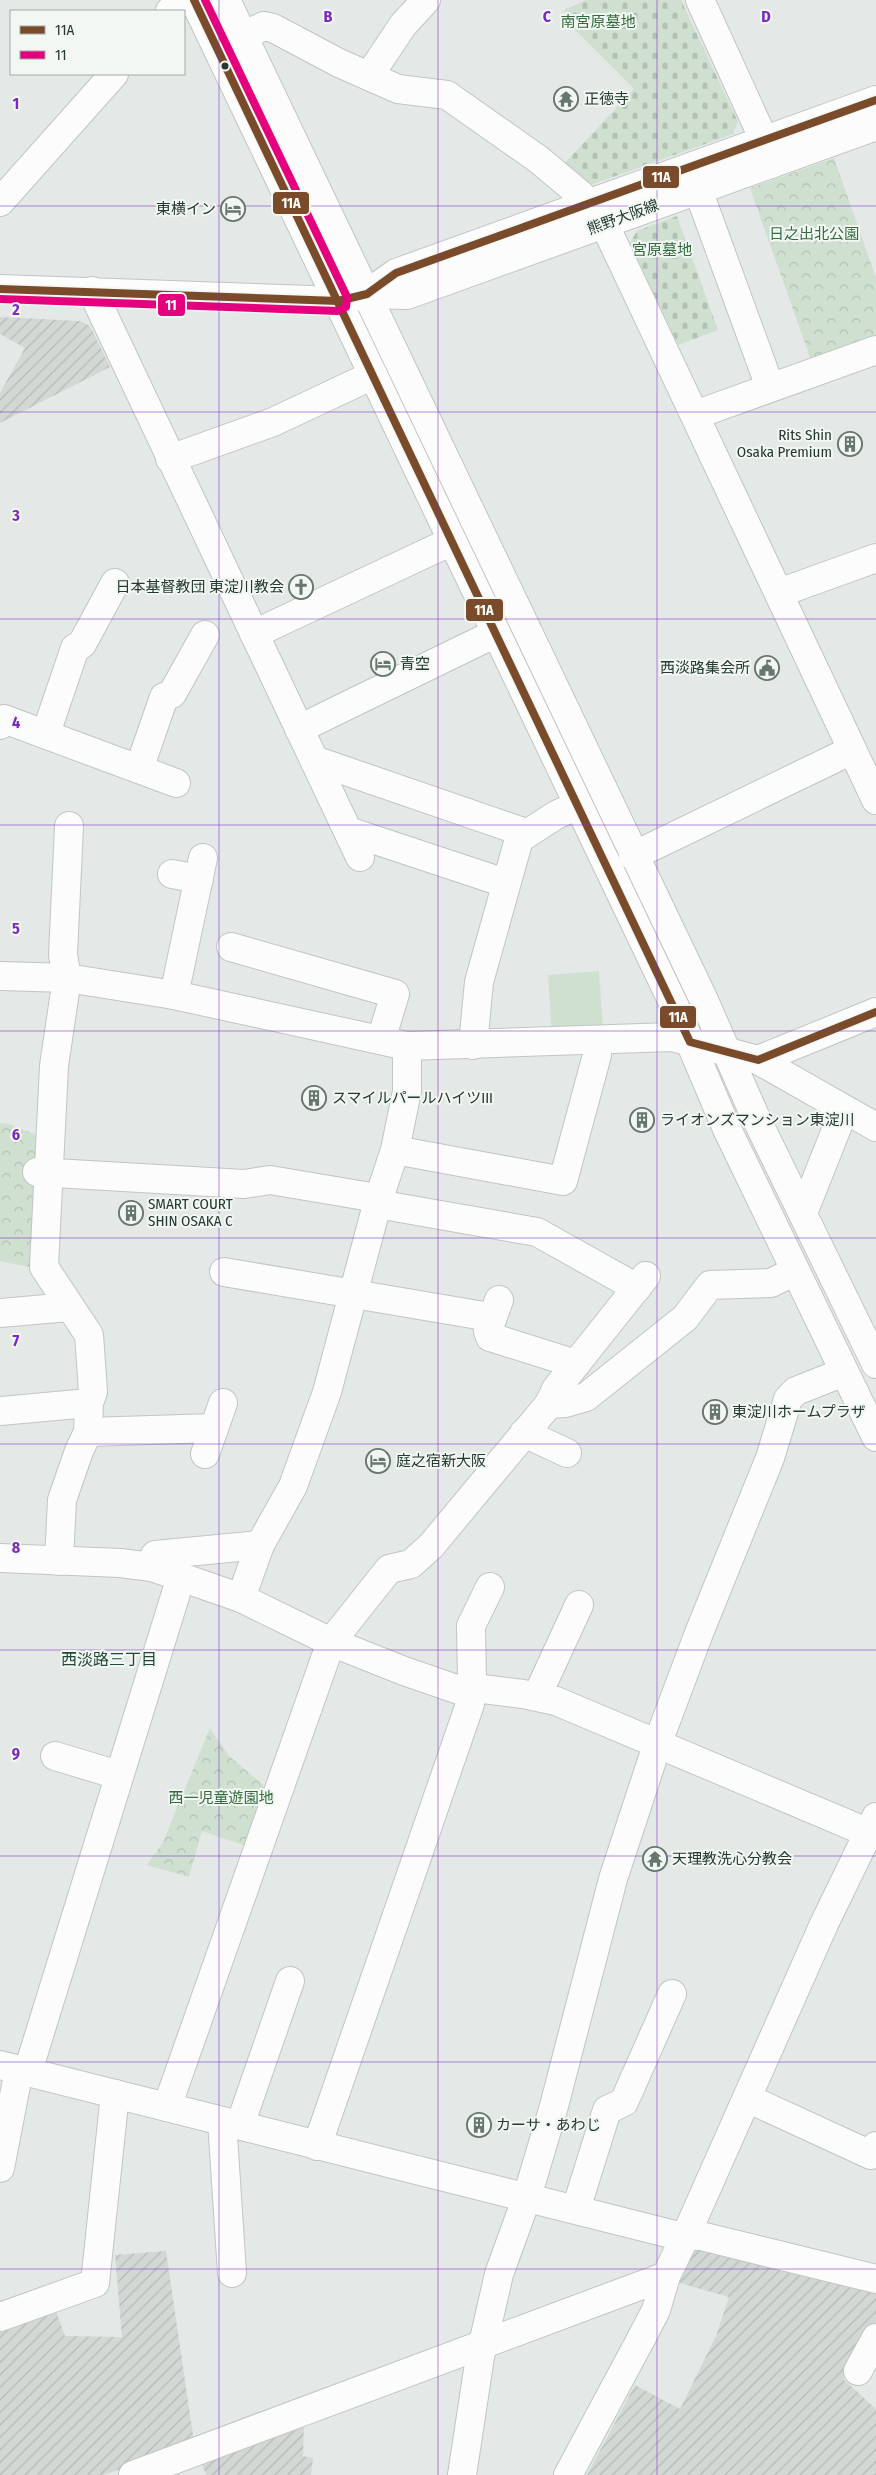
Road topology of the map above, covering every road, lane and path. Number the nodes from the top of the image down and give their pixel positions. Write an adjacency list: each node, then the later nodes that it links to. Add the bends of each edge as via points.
1 (182, 0): 6 (street)
2 (194, 0): 20 (street)
3 (226, 0): 7 (street)
4 (426, 0): 9 (street, via 403,25)
5 (700, 0): 12 (street)
6 (171, 10)
7 (243, 36): 9 (street, via 264,26 273,28); 19 (street)
8 (113, 75): 14 (street)
9 (369, 76): 15 (street, via 398,89 447,95 538,159 580,195)
10 (876, 100): 12 (street, 熊野大阪線)
11 (876, 126): 12 (street, 熊野大阪線)
12 (767, 152): 13 (street, 熊野大阪線); 15 (street, 熊野大阪線)
13 (698, 190): 16 (street, 熊野大阪線); 23 (street)
14 (1, 200)
15 (584, 203): 16 (street); 19 (street, 熊野大阪線, via 396,273)
16 (606, 223): 19 (street, 熊野大阪線, via 407,295); 24 (street)
17 (0, 289): 18 (street, 熊野大阪線)
18 (92, 291): 20 (street, 熊野大阪線); 25 (street)
19 (367, 294): 20 (street, 熊野大阪線); 45 (street)
20 (338, 301): 22 (street)
21 (876, 350): 23 (street)
22 (373, 375): 25 (street, via 273,422); 26 (street)
23 (770, 388): 24 (street)
24 (695, 415): 29 (street)
25 (170, 459): 30 (street)
26 (452, 541): 30 (street); 31 (street)
27 (876, 558): 29 (street)
28 (115, 584): 35 (street, via 82,644 75,648)
29 (779, 593): 37 (street)
30 (254, 634): 34 (street)
31 (496, 634): 34 (street); 41 (street)
32 (206, 635): 38 (street, via 172,694 164,696)
33 (0, 725): 35 (street, via 4,719)
34 (299, 729): 36 (street)
35 (46, 733): 38 (street)
36 (314, 760): 43 (street); 44 (street)
37 (864, 764): 40 (street); 45 (street)
38 (139, 769): 39 (street)
39 (176, 783)
40 (876, 800)
41 (578, 805): 44 (street); 55 (street)
42 (69, 826): 51 (street, via 63,955)
43 (348, 831): 46 (street); 48 (street)
44 (526, 833): 48 (street, via 519,840)
45 (633, 856): 58 (street)
46 (360, 857)
47 (172, 874): 52 (street, via 201,868)
48 (506, 883): 57 (street, via 479,982)
49 (231, 947): 56 (street, via 395,994)
50 (0, 976): 51 (street)
51 (67, 978): 52 (street); 63 (street)
52 (174, 995): 56 (street)
53 (876, 1012): 59 (street)
54 (597, 1040): 55 (street, via 667,1037); 57 (street); 62 (street, via 597,1055 563,1181)
55 (690, 1042): 58 (street); 66 (street, via 727,1129)
56 (394, 1043): 57 (street); 62 (street, via 407,1091)
57 (473, 1045)
58 (728, 1052): 59 (street); 65 (street, via 755,1116)
59 (758, 1060): 60 (street)
60 (844, 1110): 61 (street); 65 (street)
61 (876, 1127)
62 (395, 1150): 64 (street)
63 (43, 1172): 64 (street, via 244,1184 270,1180 371,1197); 69 (street, via 44,1267)
64 (378, 1201): 68 (street); 71 (street, via 383,1205 536,1232 642,1282)
65 (803, 1213): 72 (street)
66 (795, 1271): 73 (street); 76 (street, via 771,1283 710,1285 685,1318 586,1397)
67 (224, 1272): 68 (street)
68 (355, 1292): 71 (street, via 484,1316 495,1311 488,1331 490,1337); 82 (street, via 327,1392 293,1486)
69 (69, 1307): 70 (street); 74 (street, via 89,1335 93,1392)
70 (0, 1313)
71 (576, 1364): 76 (street, via 556,1389)
72 (876, 1364)
73 (844, 1372): 80 (street); 93 (street, via 796,1391 788,1400 770,1458)
74 (89, 1403): 77 (street); 78 (street)
75 (222, 1403): 78 (street, via 210,1441)
76 (549, 1404): 79 (street)
77 (0, 1411)
78 (88, 1432): 84 (street, via 62,1500)
79 (524, 1433): 81 (street); 90 (street, via 430,1546 411,1564 389,1569)
80 (876, 1437)
81 (567, 1453)
82 (260, 1545): 85 (street, via 155,1555); 88 (street)
83 (0, 1558): 84 (street)
84 (59, 1561): 85 (street)
85 (152, 1567): 86 (street)
86 (181, 1577): 88 (street); 95 (street)
87 (490, 1587): 91 (street, via 471,1626)
88 (241, 1598): 90 (street)
89 (579, 1605): 92 (street)
90 (331, 1642): 91 (street, via 412,1674 459,1690); 102 (street)
91 (471, 1690): 92 (street); 104 (street, via 467,1713)
92 (537, 1696): 93 (street)
93 (658, 1742): 96 (street); 107 (street, via 613,1879)
94 (55, 1756): 95 (street)
95 (118, 1775): 99 (street)
96 (874, 1828): 101 (street, via 824,1924)
97 (290, 1981): 103 (street)
98 (672, 1994): 108 (street, via 624,2102 607,2110)
99 (16, 2069): 100 (street); 106 (street)
100 (115, 2094): 102 (street); 113 (street, via 96,2283)
101 (747, 2098): 105 (street, via 871,2155); 109 (street)
102 (167, 2107): 103 (street)
103 (231, 2123): 104 (street); 110 (street)
104 (317, 2146): 107 (street)
105 (876, 2146)
106 (0, 2168)
107 (527, 2197): 108 (street); 115 (street, via 499,2274)
108 (576, 2209): 109 (street)
109 (686, 2236): 111 (street); 112 (street, via 701,2236)
110 (232, 2273)
111 (666, 2276): 115 (street); 119 (street, via 656,2310)
112 (876, 2279)
113 (0, 2317)
114 (876, 2338): 116 (street)
115 (483, 2343): 117 (street); 118 (street)
116 (858, 2371)
117 (134, 2475)
118 (462, 2475)
119 (568, 2475)

